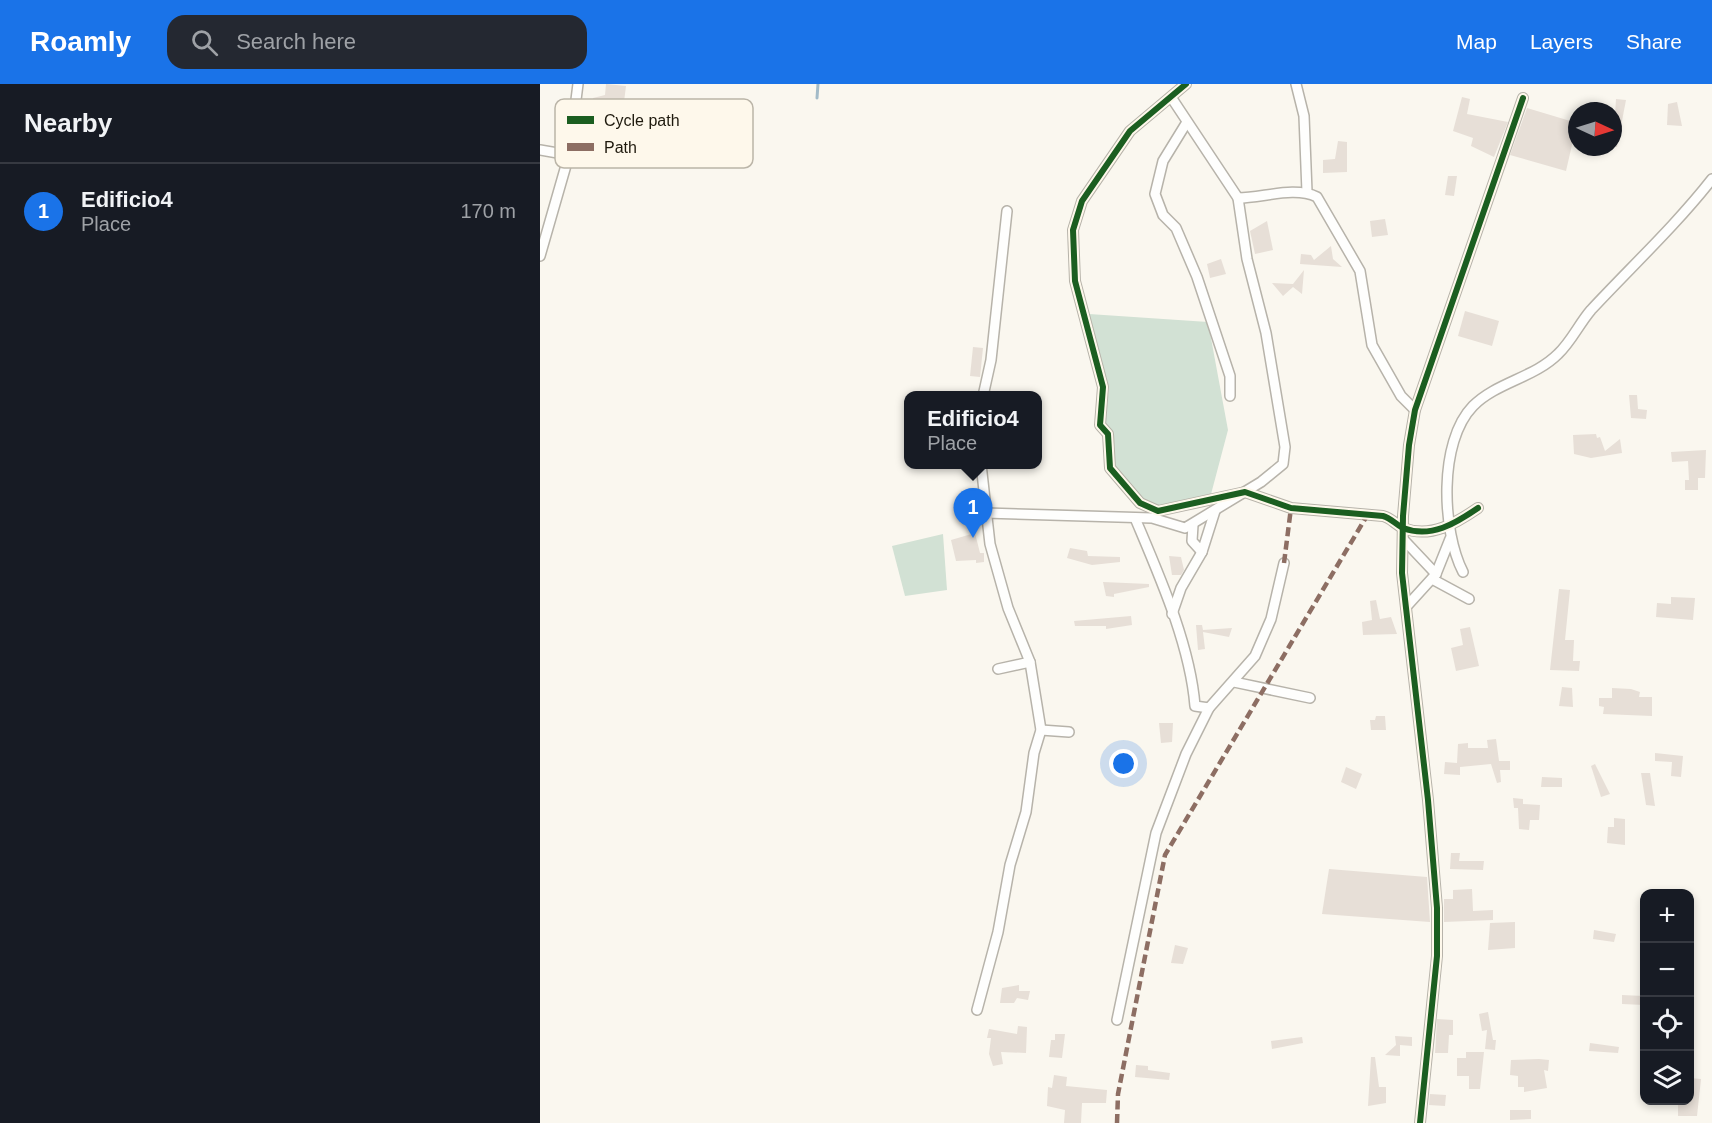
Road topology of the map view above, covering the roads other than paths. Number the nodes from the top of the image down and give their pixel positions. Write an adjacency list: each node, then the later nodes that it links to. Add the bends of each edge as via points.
1 (578, 84): 6 (street)
2 (1186, 84): 4 (street)
3 (1296, 84): 12 (street, via 1304,116)
4 (1172, 97): 7 (street); 20 (street, via 1130,132 1106,164 1082,201 1073,230 1076,281 1103,387 1101,425 1108,434 1110,468 1140,502 1158,511)
5 (1523, 98): 18 (street)
6 (576, 99)
7 (1187, 122): 13 (street); 17 (street, via 1163,161 1155,194 1163,214 1176,228 1197,276 1230,376)
8 (540, 150): 9 (street)
9 (555, 153)
10 (565, 168): 15 (street)
11 (1712, 179): 27 (street, via 1581,321 1558,354 1472,406 1452,450 1448,469)
12 (1307, 192): 13 (street); 18 (street, via 1317,197 1360,271 1372,345 1401,396)
13 (1238, 198): 20 (street, via 1285,447 1283,464)
14 (1007, 211): 16 (street)
15 (540, 256)
16 (984, 391)
17 (1230, 396)
18 (1415, 410): 26 (street)
19 (981, 469): 23 (street)
20 (1245, 492): 22 (street); 26 (street, via 1291,508 1383,516)
21 (1478, 508): 27 (street)
22 (1215, 512): 25 (street); 30 (street)
23 (985, 513): 24 (street); 37 (street, via 1005,600)
24 (1135, 518): 25 (street, via 1152,518 1185,528); 36 (street)
25 (1193, 525): 30 (street, via 1192,541)
26 (1402, 527): 27 (street, via 1432,531); 28 (street)
27 (1448, 528): 29 (street)
28 (1403, 539): 33 (street); 35 (street)
29 (1450, 539): 32 (street); 33 (street)
30 (1202, 552): 36 (street, via 1181,588)
31 (1284, 563): 39 (street, via 1271,619 1255,656)
32 (1463, 572)
33 (1434, 576): 34 (street); 35 (street)
34 (1469, 599)
35 (1406, 607): 48 (street, via 1437,908 1437,956)
36 (1172, 614): 41 (street, via 1193,684)
37 (1030, 662): 38 (street); 43 (street)
38 (998, 669)
39 (1234, 682): 40 (street); 42 (street)
40 (1310, 698)
41 (1195, 705): 42 (street); 45 (street)
42 (1209, 708): 45 (street)
43 (1041, 730): 44 (street); 46 (street, via 1026,812)
44 (1069, 732)
45 (1197, 732): 47 (street, via 1156,833)
46 (977, 1010)
47 (1117, 1020)
48 (1419, 1123)

